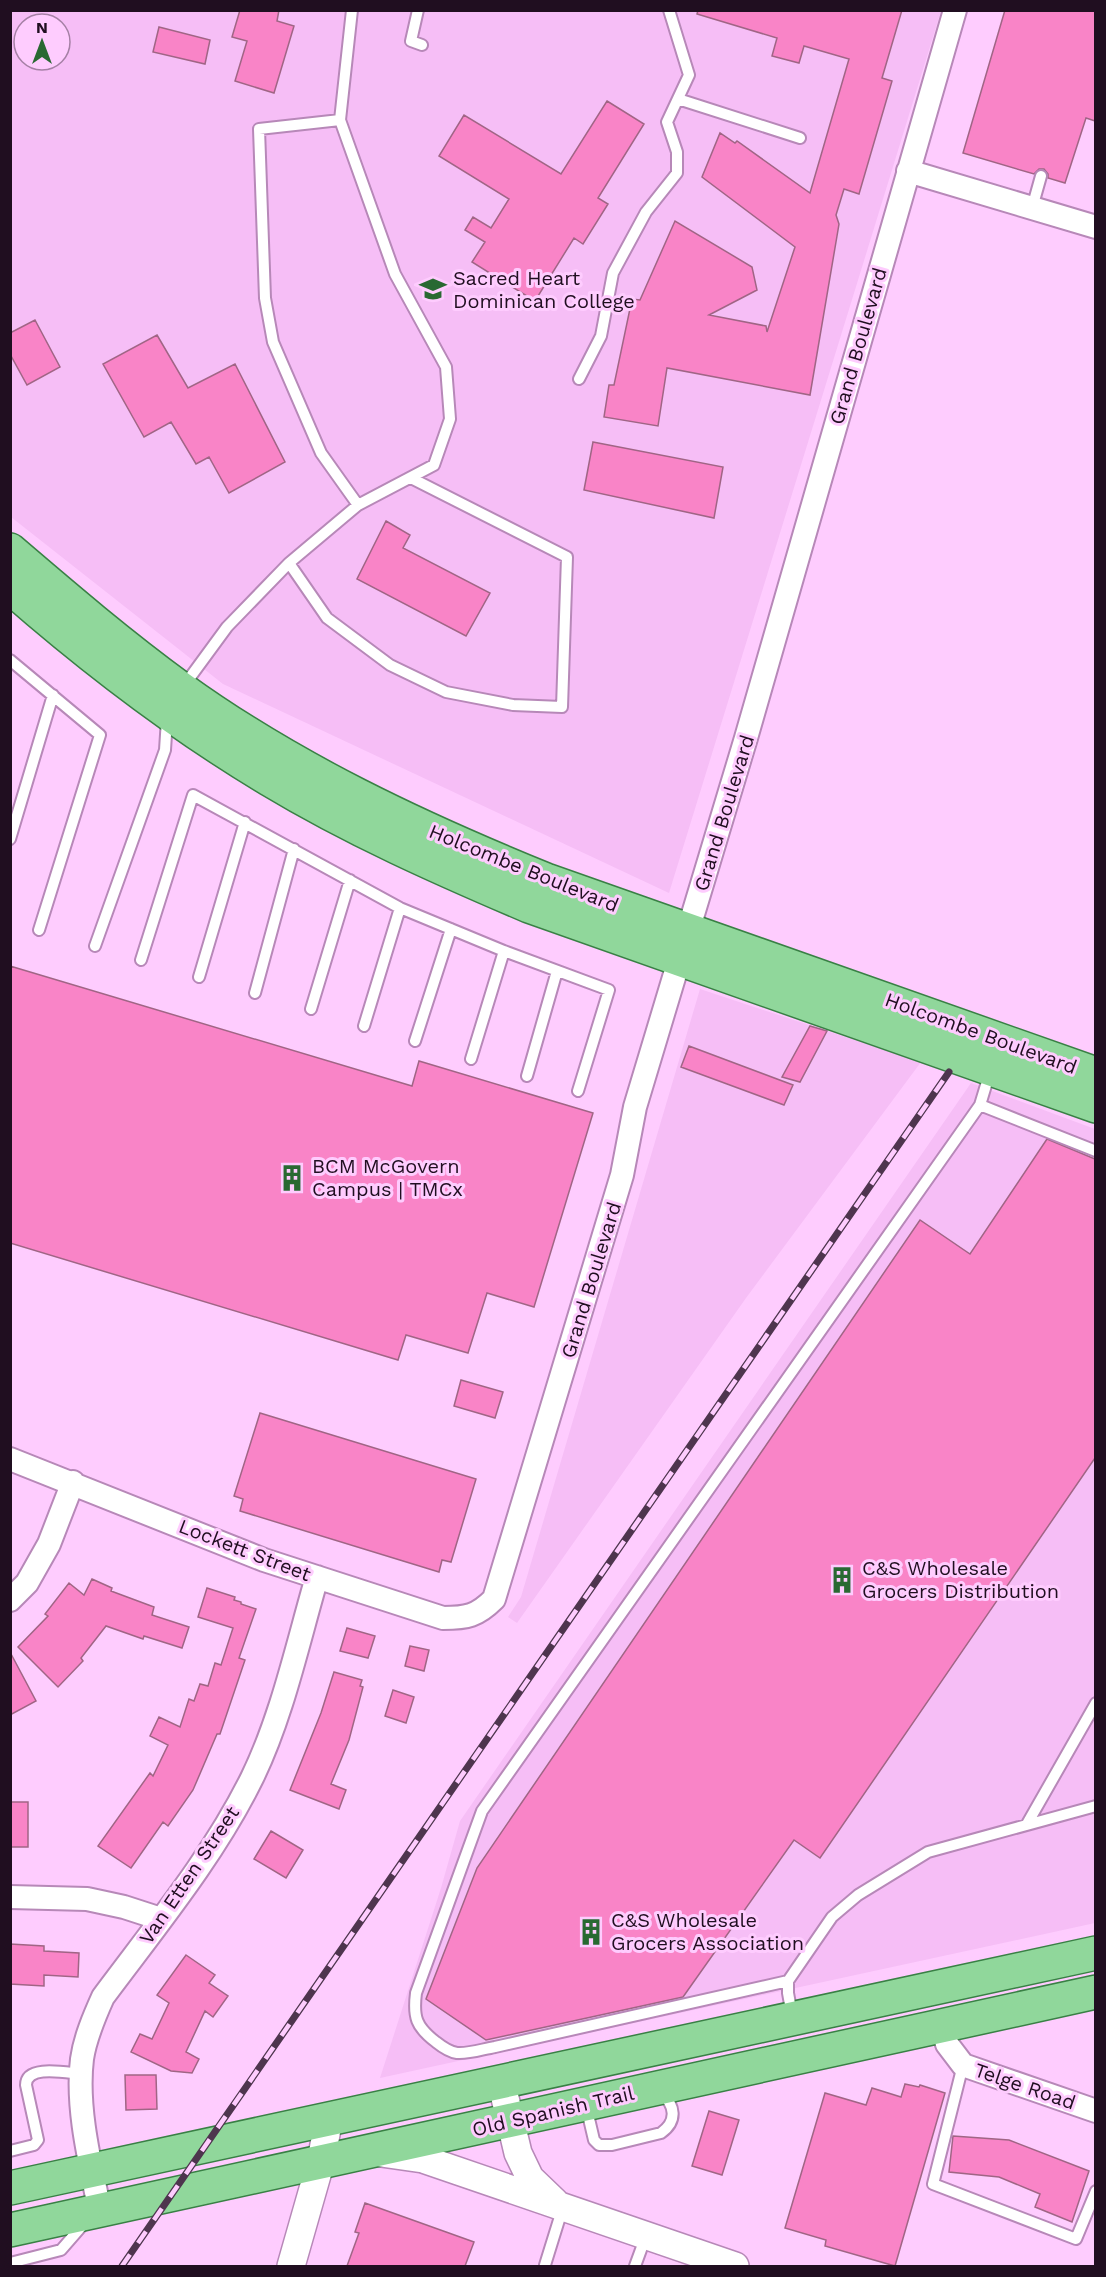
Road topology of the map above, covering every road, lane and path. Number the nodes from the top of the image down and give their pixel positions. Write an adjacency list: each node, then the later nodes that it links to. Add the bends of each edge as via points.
1 (352, 10): 7 (lane)
2 (418, 10): 5 (lane, via 411,41)
3 (669, 10): 6 (lane, via 689,75)
4 (955, 10): 9 (street, Grand Boulevard)
5 (422, 45)
6 (678, 99): 8 (lane); 13 (lane, via 667,122 677,152 677,173 646,212 614,273 601,336)
7 (340, 120): 14 (lane, via 395,274 446,367 450,418 434,465); 15 (lane, via 259,129 265,298 273,342 321,453)
8 (800, 138)
9 (908, 171): 11 (street); 29 (street, Grand Boulevard)
10 (1041, 176): 11 (lane)
11 (1032, 208): 12 (street)
12 (1095, 227)
13 (579, 379)
14 (411, 478): 15 (lane); 17 (lane, via 567,557 562,707 513,705 446,692 390,665 327,618)
15 (358, 505): 17 (lane)
16 (10, 550): 21 (main road, Holcombe Boulevard, via 86,615)
17 (290, 563): 21 (lane, via 227,627)
18 (10, 587): 21 (main road, Holcombe Boulevard, via 60,630)
19 (10, 660): 20 (lane)
20 (53, 695): 23 (lane); 28 (lane, via 100,735)
21 (174, 700): 29 (main road, Holcombe Boulevard, via 268,778 446,871 529,906); 30 (lane, via 165,750)
22 (245, 822): 24 (lane); 32 (lane, via 193,795); 34 (lane)
23 (10, 838)
24 (294, 849): 25 (lane); 35 (lane)
25 (350, 880): 26 (lane); 36 (lane)
26 (400, 908): 27 (lane); 37 (lane)
27 (451, 929): 31 (lane); 38 (lane)
28 (39, 930)
29 (684, 944): 40 (main road, Holcombe Boulevard); 41 (main road, Holcombe Boulevard); 51 (street, Grand Boulevard, via 634,1107 622,1175 508,1558 494,1599)
30 (95, 946)
31 (504, 951): 33 (lane); 39 (lane)
32 (141, 960)
33 (557, 971): 42 (lane); 43 (lane, via 609,990)
34 (199, 977)
35 (255, 993)
36 (311, 1009)
37 (364, 1026)
38 (415, 1041)
39 (471, 1059)
40 (992, 1069): 44 (lane); 45 (main road, Holcombe Boulevard)
41 (1095, 1074)
42 (527, 1076)
43 (578, 1091)
44 (980, 1105): 46 (lane); 58 (lane, via 482,1811 416,1993 414,2008 424,2034 456,2053)
45 (1095, 1106)
46 (1095, 1151)
47 (10, 1459): 48 (street, Lockett Street)
48 (73, 1482): 49 (street, Lockett Street, via 264,1560); 50 (street, via 49,1544 27,1583)
49 (317, 1577): 51 (street, Lockett Street, via 443,1618 466,1618); 56 (street, Van Etten Street, via 282,1697 253,1777)
50 (10, 1600)
51 (483, 1610)
52 (1095, 1703): 54 (lane)
53 (1095, 1806): 54 (lane)
54 (1027, 1824): 58 (lane, via 928,1852 858,1895 832,1917)
55 (10, 1897): 56 (street, via 87,1899)
56 (161, 1919): 66 (street, Van Etten Street, via 103,1997 91,2023)
57 (1095, 1953): 60 (main road, Old Spanish Trail)
58 (788, 1981): 61 (lane)
59 (1095, 1992): 62 (main road, Old Spanish Trail)
60 (890, 1997): 61 (main road, Old Spanish Trail); 63 (main road)
61 (792, 2018): 64 (main road, Old Spanish Trail)
62 (942, 2026): 63 (main road, Old Spanish Trail); 65 (street, Telge Road, via 947,2044)
63 (898, 2035): 68 (main road, Old Spanish Trail)
64 (648, 2050): 67 (main road, Old Spanish Trail); 68 (main road)
65 (963, 2065): 70 (street, Telge Road); 78 (lane, via 933,2184 1076,2239)
66 (82, 2074): 73 (lane, via 38,2071 29,2075 26,2085 38,2140 34,2145); 76 (street, Van Etten Street, via 80,2095)
67 (501, 2081): 71 (main road, Old Spanish Trail); 72 (street)
68 (656, 2088): 69 (main road, Old Spanish Trail); 69 (lane, via 674,2110 668,2128 612,2145 599,2145 594,2140)
69 (586, 2103): 72 (main road, Old Spanish Trail)
70 (1095, 2111)
71 (329, 2118): 75 (street); 76 (main road, Old Spanish Trail)
72 (511, 2121): 74 (main road, Old Spanish Trail); 79 (street, via 518,2152 530,2178)
73 (10, 2151)
74 (371, 2152): 75 (main road, Old Spanish Trail); 79 (street, via 423,2159)
75 (321, 2161): 80 (main road, Old Spanish Trail); 85 (street)
76 (92, 2170): 77 (main road, Old Spanish Trail); 80 (street, Van Etten Street)
77 (10, 2188)
78 (1095, 2191)
79 (560, 2206): 82 (street); 84 (lane)
80 (90, 2213): 81 (main road, Old Spanish Trail); 83 (lane, via 61,2250)
81 (10, 2230)
82 (646, 2236): 86 (lane); 87 (street)
83 (10, 2263)
84 (545, 2265)
85 (291, 2266)
86 (634, 2266)
87 (735, 2266)

